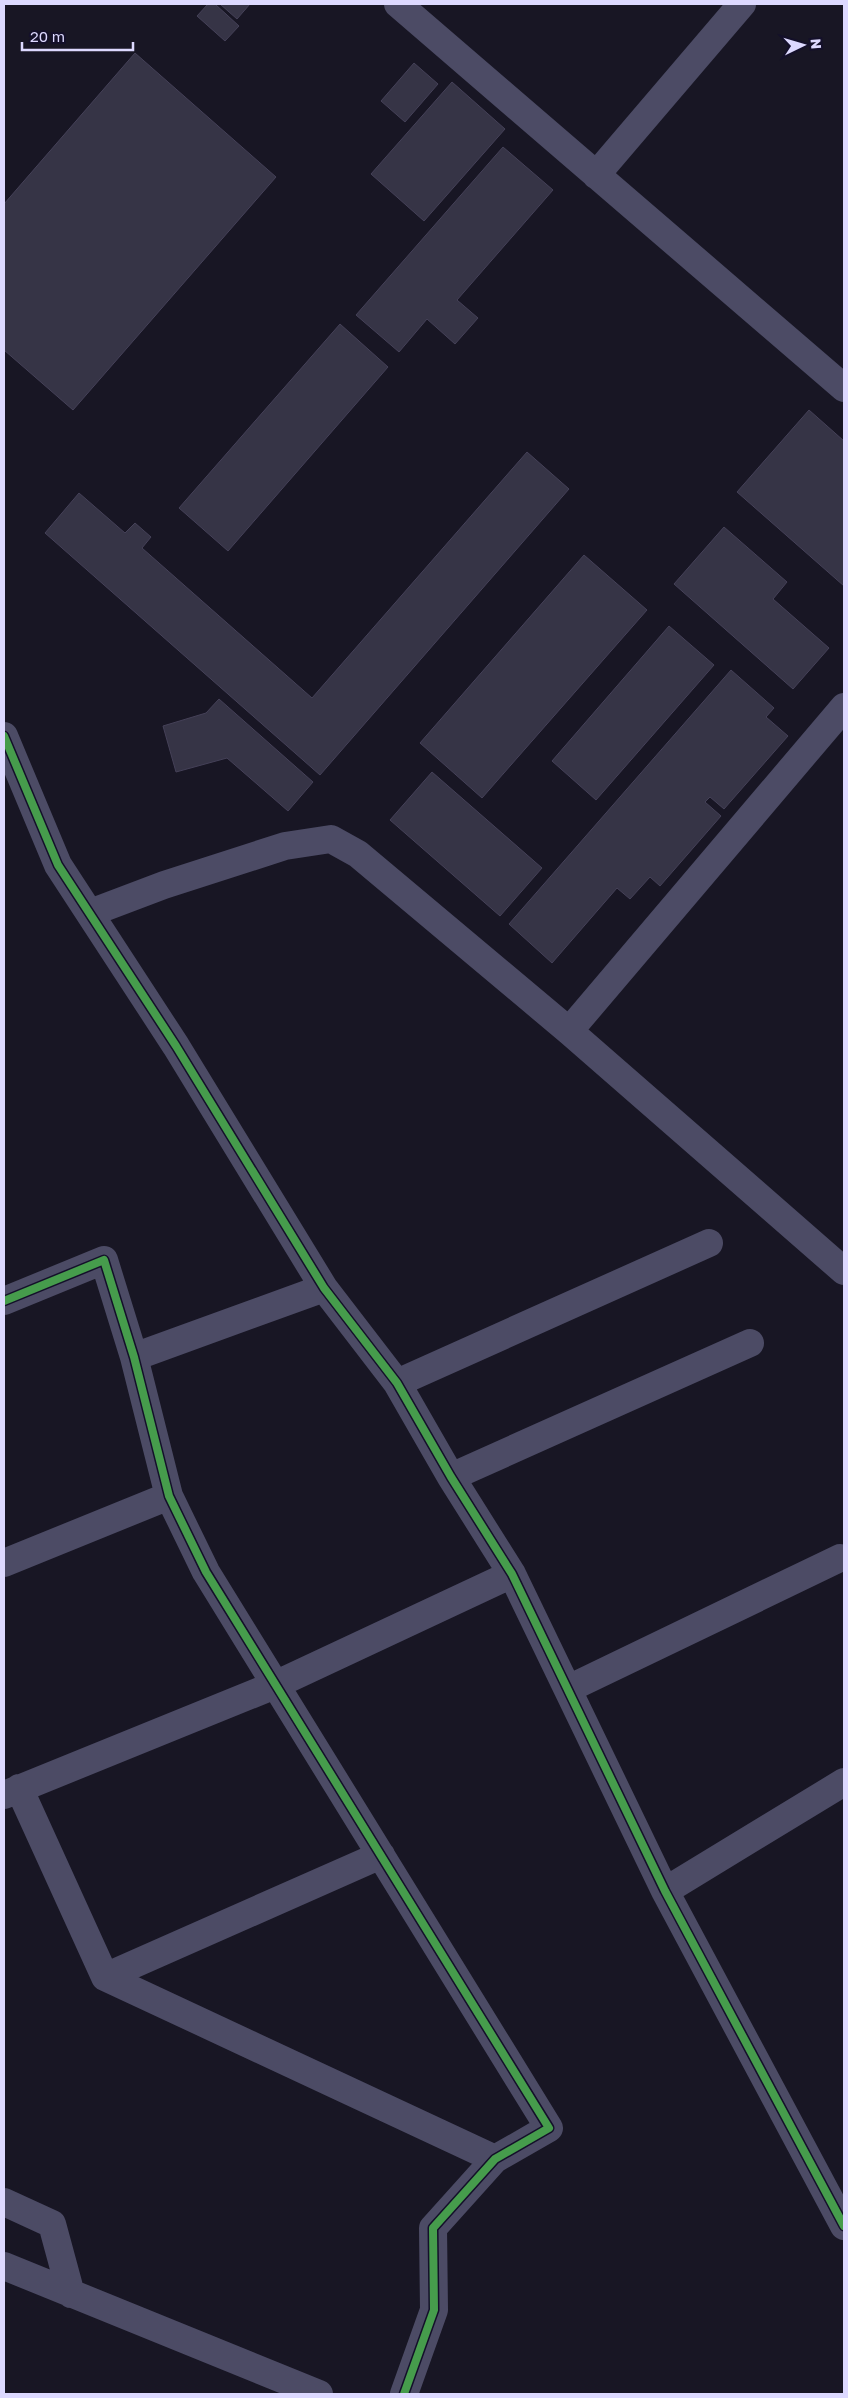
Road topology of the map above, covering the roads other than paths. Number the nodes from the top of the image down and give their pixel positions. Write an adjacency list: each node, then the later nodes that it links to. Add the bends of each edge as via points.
1 (398, 4): 3 (street)
2 (742, 4): 3 (street)
3 (596, 175): 4 (street)
4 (844, 388)
5 (844, 707): 8 (street)
6 (4, 736): 7 (street, via 58,864)
7 (90, 913): 8 (street, via 285,846 331,839 358,854); 11 (street, via 176,1046)
8 (569, 1031): 10 (street)
9 (709, 1243): 15 (street)
10 (844, 1271)
11 (324, 1288): 14 (street); 15 (street)
12 (4, 1302): 14 (street, via 104,1260)
13 (750, 1343): 16 (street)
14 (134, 1357): 17 (street)
15 (397, 1383): 16 (street)
16 (451, 1477): 20 (street)
17 (170, 1496): 19 (street); 21 (street, via 206,1572)
18 (840, 1558): 22 (street)
19 (4, 1563)
20 (512, 1574): 21 (street); 22 (street)
21 (275, 1685): 24 (street); 25 (street)
22 (568, 1689): 26 (street)
23 (844, 1782): 26 (street)
24 (12, 1792): 27 (street)
25 (381, 1855): 27 (street); 28 (street, via 549,2128)
26 (666, 1891): 30 (street)
27 (105, 1976): 28 (street)
28 (495, 2159): 34 (street, via 433,2228 434,2310)
29 (4, 2202): 32 (street, via 52,2224)
30 (844, 2226)
31 (4, 2266): 32 (street)
32 (71, 2294): 33 (street)
33 (319, 2394)
34 (404, 2394)

